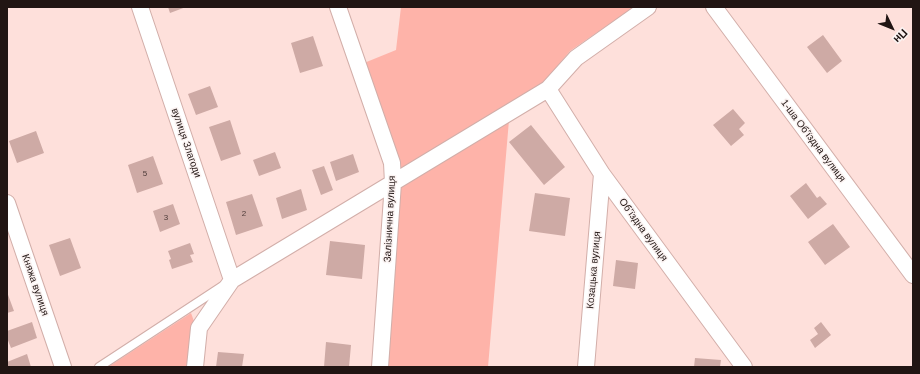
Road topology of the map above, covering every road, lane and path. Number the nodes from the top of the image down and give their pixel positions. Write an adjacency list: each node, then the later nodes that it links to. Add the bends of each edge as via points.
1 (140, 7): 10 (street, вулиця Злагоди)
2 (338, 7): 7 (street, Залізнична вулиця, via 392,162)
3 (648, 7): 5 (street, via 576,58)
4 (714, 7): 9 (street, 1-ша Обʼїздна вулиця)
5 (548, 89): 6 (street, Обʼїздна вулиця); 7 (street)
6 (602, 174): 15 (street, Козацька вулиця); 16 (street, Обʼїздна вулиця)
7 (393, 183): 10 (street); 14 (street, Залізнична вулиця)
8 (7, 203): 11 (street, Княжа вулиця)
9 (913, 275)
10 (232, 280): 12 (lane); 13 (street, via 199,328)
11 (63, 367)
12 (99, 367)
13 (195, 367)
14 (380, 367)
15 (586, 367)
16 (744, 367)

